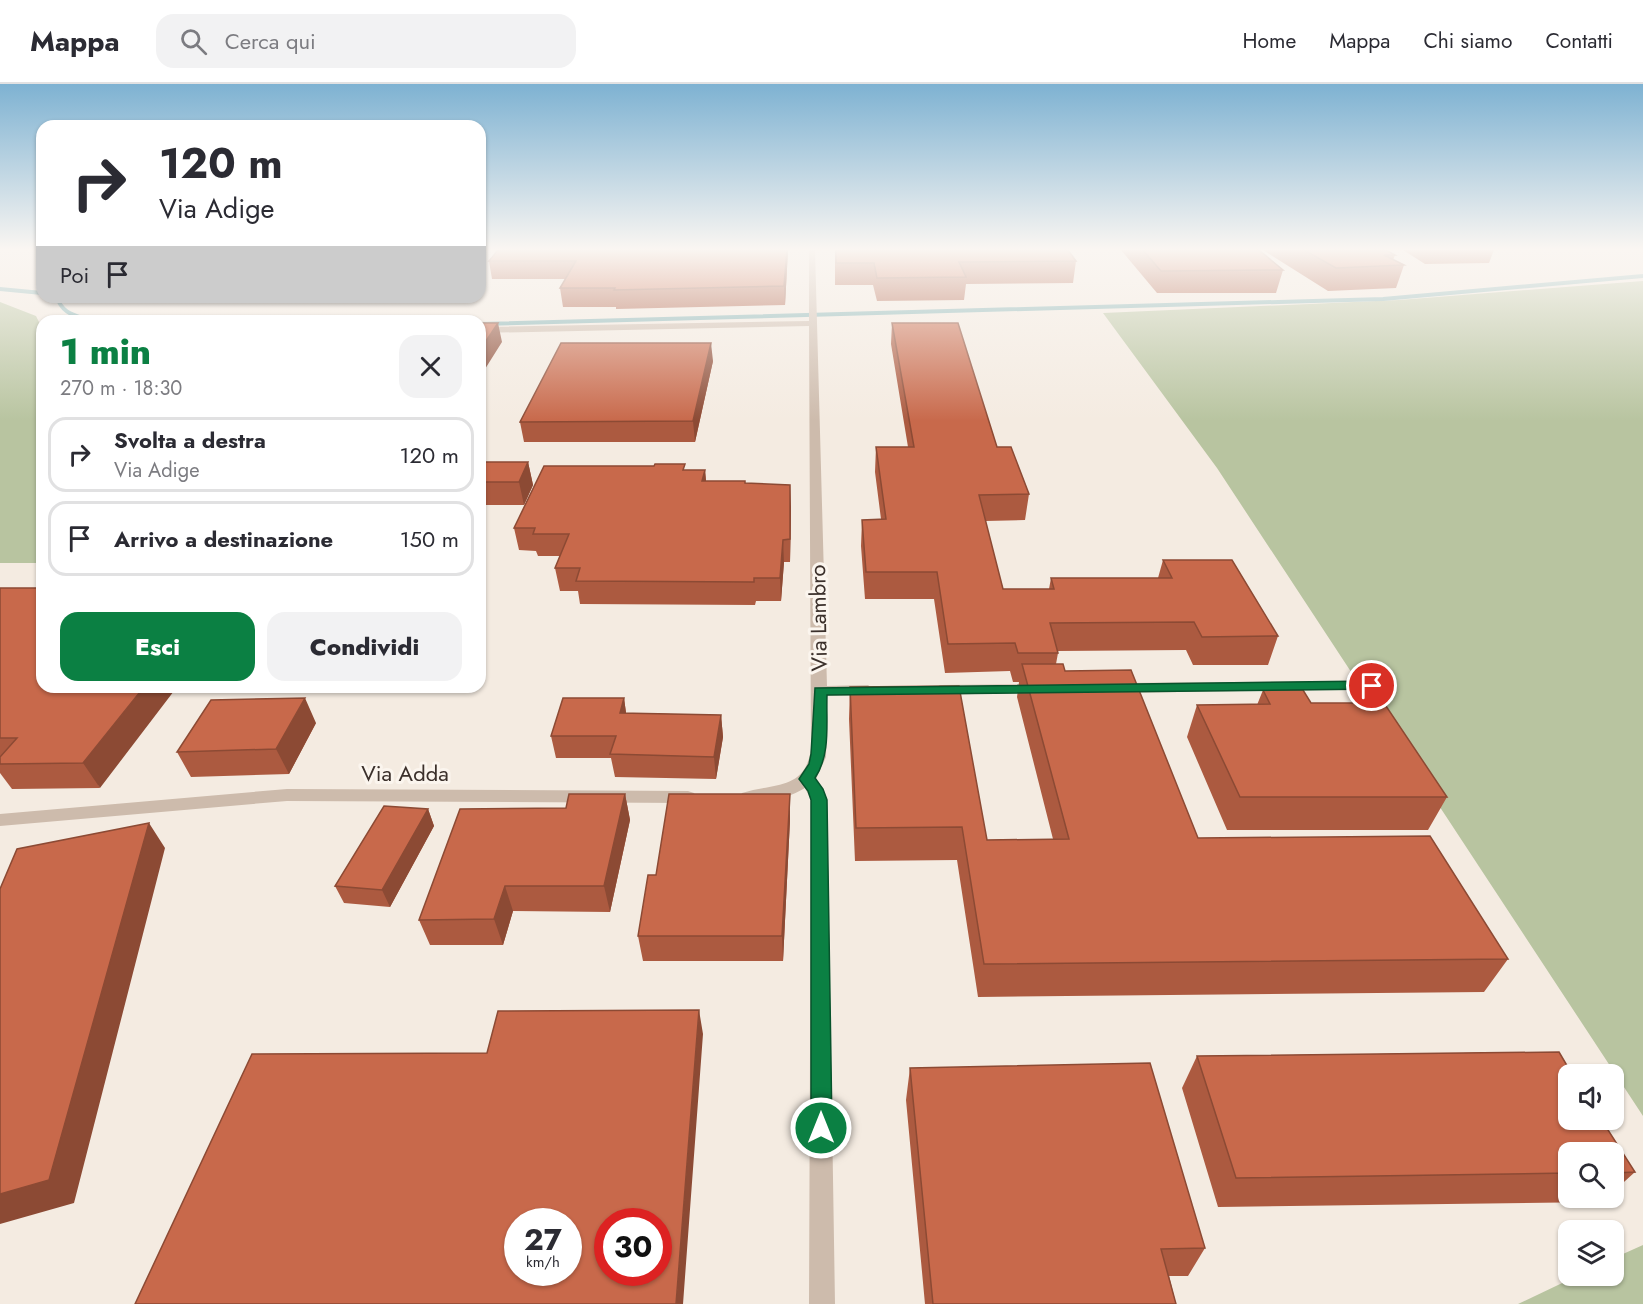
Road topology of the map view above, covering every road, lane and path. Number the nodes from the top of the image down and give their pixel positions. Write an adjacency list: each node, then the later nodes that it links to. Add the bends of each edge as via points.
1 (812, 307): 2 (street, Via Lambro)
2 (812, 319): 3 (street); 9 (street, Via Lambro)
3 (486, 330)
4 (1372, 686): 5 (street)
5 (1097, 688)
6 (1050, 689): 8 (street)
7 (882, 690): 9 (street)
8 (930, 690)
9 (820, 691): 10 (street, Via Lambro, via 818,754)
10 (807, 779): 12 (street, via 771,794); 14 (street, via 819,800)
11 (701, 797): 13 (street, Via Adda, via 287,795)
12 (737, 797)
13 (0, 820)
14 (822, 1304)

